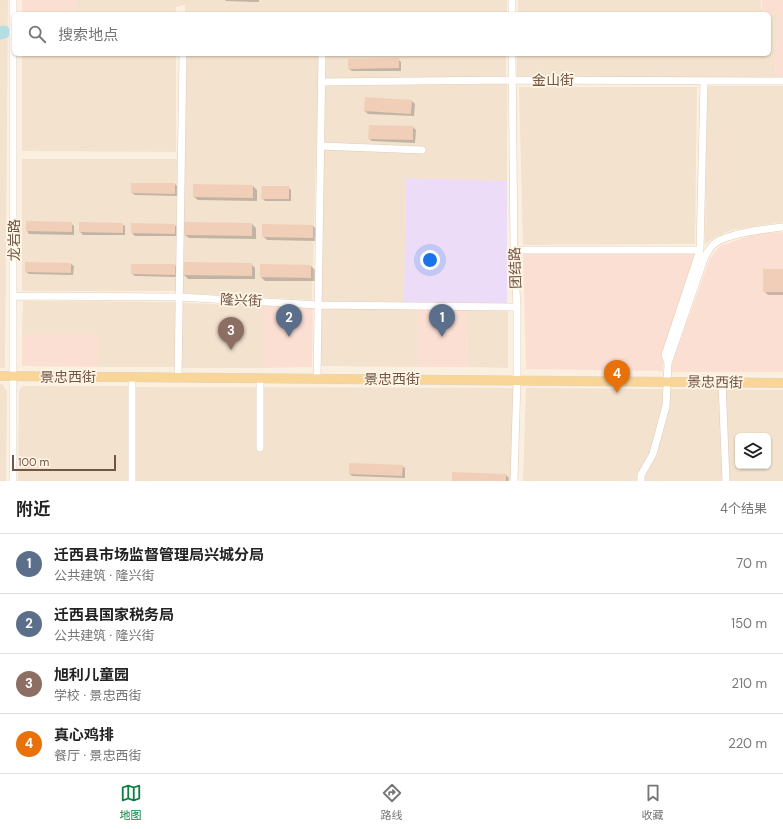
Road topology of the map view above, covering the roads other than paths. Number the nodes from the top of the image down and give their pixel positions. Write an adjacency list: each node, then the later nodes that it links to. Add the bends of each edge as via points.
1 (12, 0): 3 (street, 龙岩路)
2 (512, 0): 4 (street)
3 (12, 12)
4 (512, 12)
5 (12, 56): 18 (street, 龙岩路)
6 (183, 56): 19 (street)
7 (322, 56): 12 (street)
8 (512, 56): 9 (street, 团结路)
9 (512, 80): 10 (street, 金山街); 12 (street, 金山街); 16 (street, 团结路)
10 (704, 81): 11 (street, 金山街); 17 (street)
11 (783, 81)
12 (322, 82): 13 (street)
13 (321, 146): 14 (street); 20 (street)
14 (422, 150)
15 (783, 227): 22 (street, via 756,230 715,243 705,256)
16 (514, 250): 17 (street); 21 (street, 团结路)
17 (700, 250): 22 (street, via 665,355)
18 (14, 296): 19 (street, 隆兴街); 24 (street, 龙岩路)
19 (179, 297): 20 (street, 隆兴街); 26 (street)
20 (318, 304): 21 (street, 隆兴街); 28 (street)
21 (517, 307): 29 (street, 团结路)
22 (668, 363): 30 (street)
23 (0, 376): 24 (main road, 景忠西街)
24 (14, 376): 25 (main road, 景忠西街); 34 (street, 龙岩路)
25 (132, 377): 26 (main road, 景忠西街); 35 (street)
26 (178, 378): 27 (main road, 景忠西街)
27 (260, 378): 28 (main road, 景忠西街); 33 (street)
28 (317, 379): 29 (main road, 景忠西街)
29 (517, 380): 30 (main road, 景忠西街); 36 (street, 团结路)
30 (668, 382): 31 (main road, 景忠西街); 37 (street, via 666,406 653,454 641,475)
31 (722, 382): 32 (main road, 景忠西街); 38 (street)
32 (783, 383)
33 (260, 448)
34 (13, 481)
35 (132, 481)
36 (514, 481)
37 (641, 481)
38 (726, 481)

